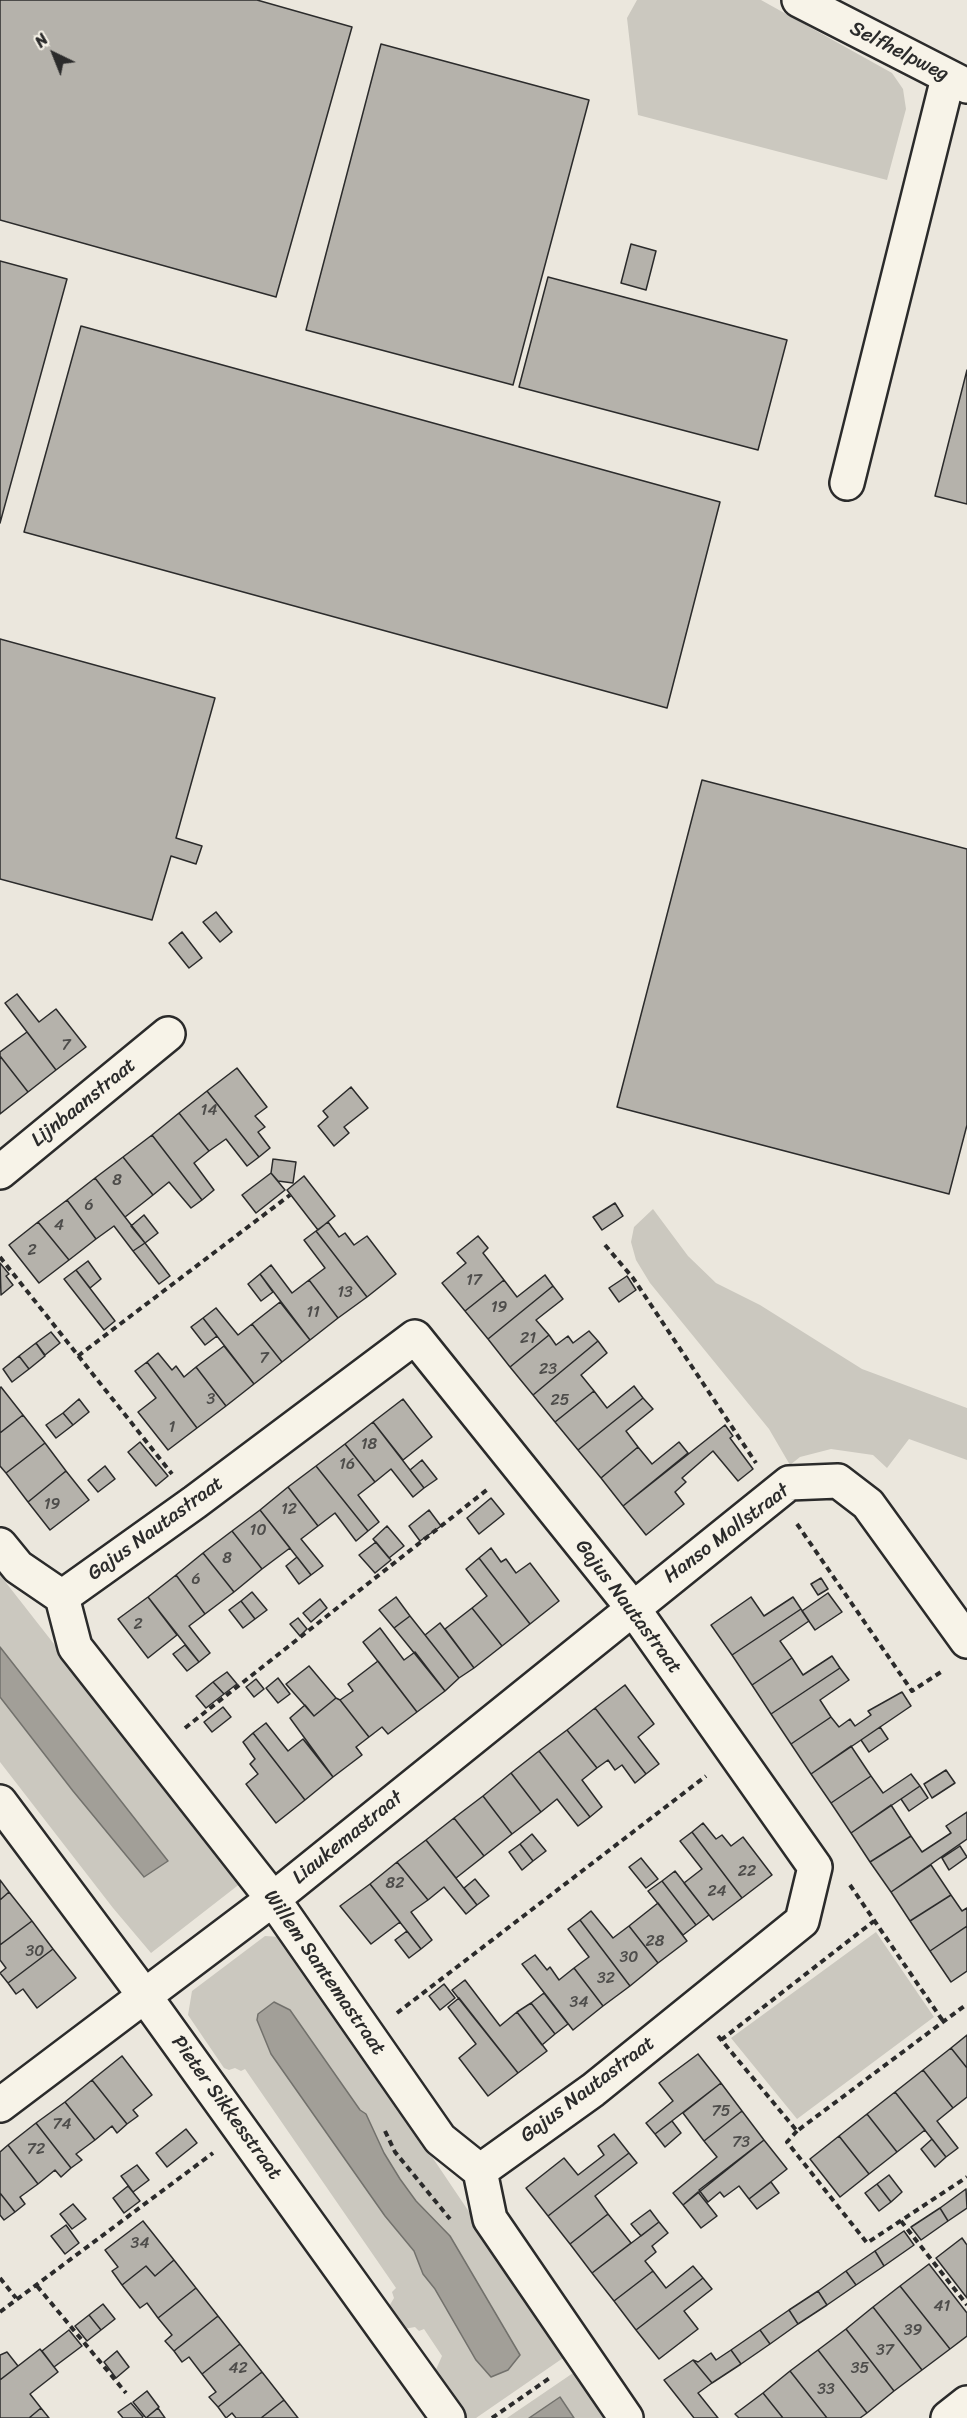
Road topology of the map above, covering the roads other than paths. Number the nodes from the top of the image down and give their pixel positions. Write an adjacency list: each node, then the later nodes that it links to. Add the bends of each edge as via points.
1 (799, 0): 2 (street, Selfhelpweg)
2 (958, 82): 3 (street)
3 (847, 483)
4 (168, 1034): 5 (street, Lijnbaanstraat)
5 (0, 1172)
6 (0, 1545): 7 (street, via 18,1568)
7 (62, 1597): 8 (street, Gajus Nautastraat, via 415,1337); 11 (street, Willem Santemastraat, via 75,1647)
8 (632, 1607): 9 (street, Hanso Mollstraat, via 789,1483 838,1481 868,1504); 11 (street, Liaukemastraat); 14 (street, Gajus Nautastraat, via 814,1866 802,1921 593,2090)
9 (967, 1641)
10 (0, 1802): 12 (street, Pieter Sikkesstraat)
11 (273, 1899): 12 (street, Liaukemastraat); 14 (street, Willem Santemastraat, via 440,2139)
12 (144, 1995): 13 (street, Liaukemastraat); 16 (street, Pieter Sikkesstraat)
13 (0, 2105)
14 (480, 2171): 17 (street, via 490,2219)
15 (967, 2403): 18 (street)
16 (448, 2418)
17 (626, 2418)
18 (948, 2418)

